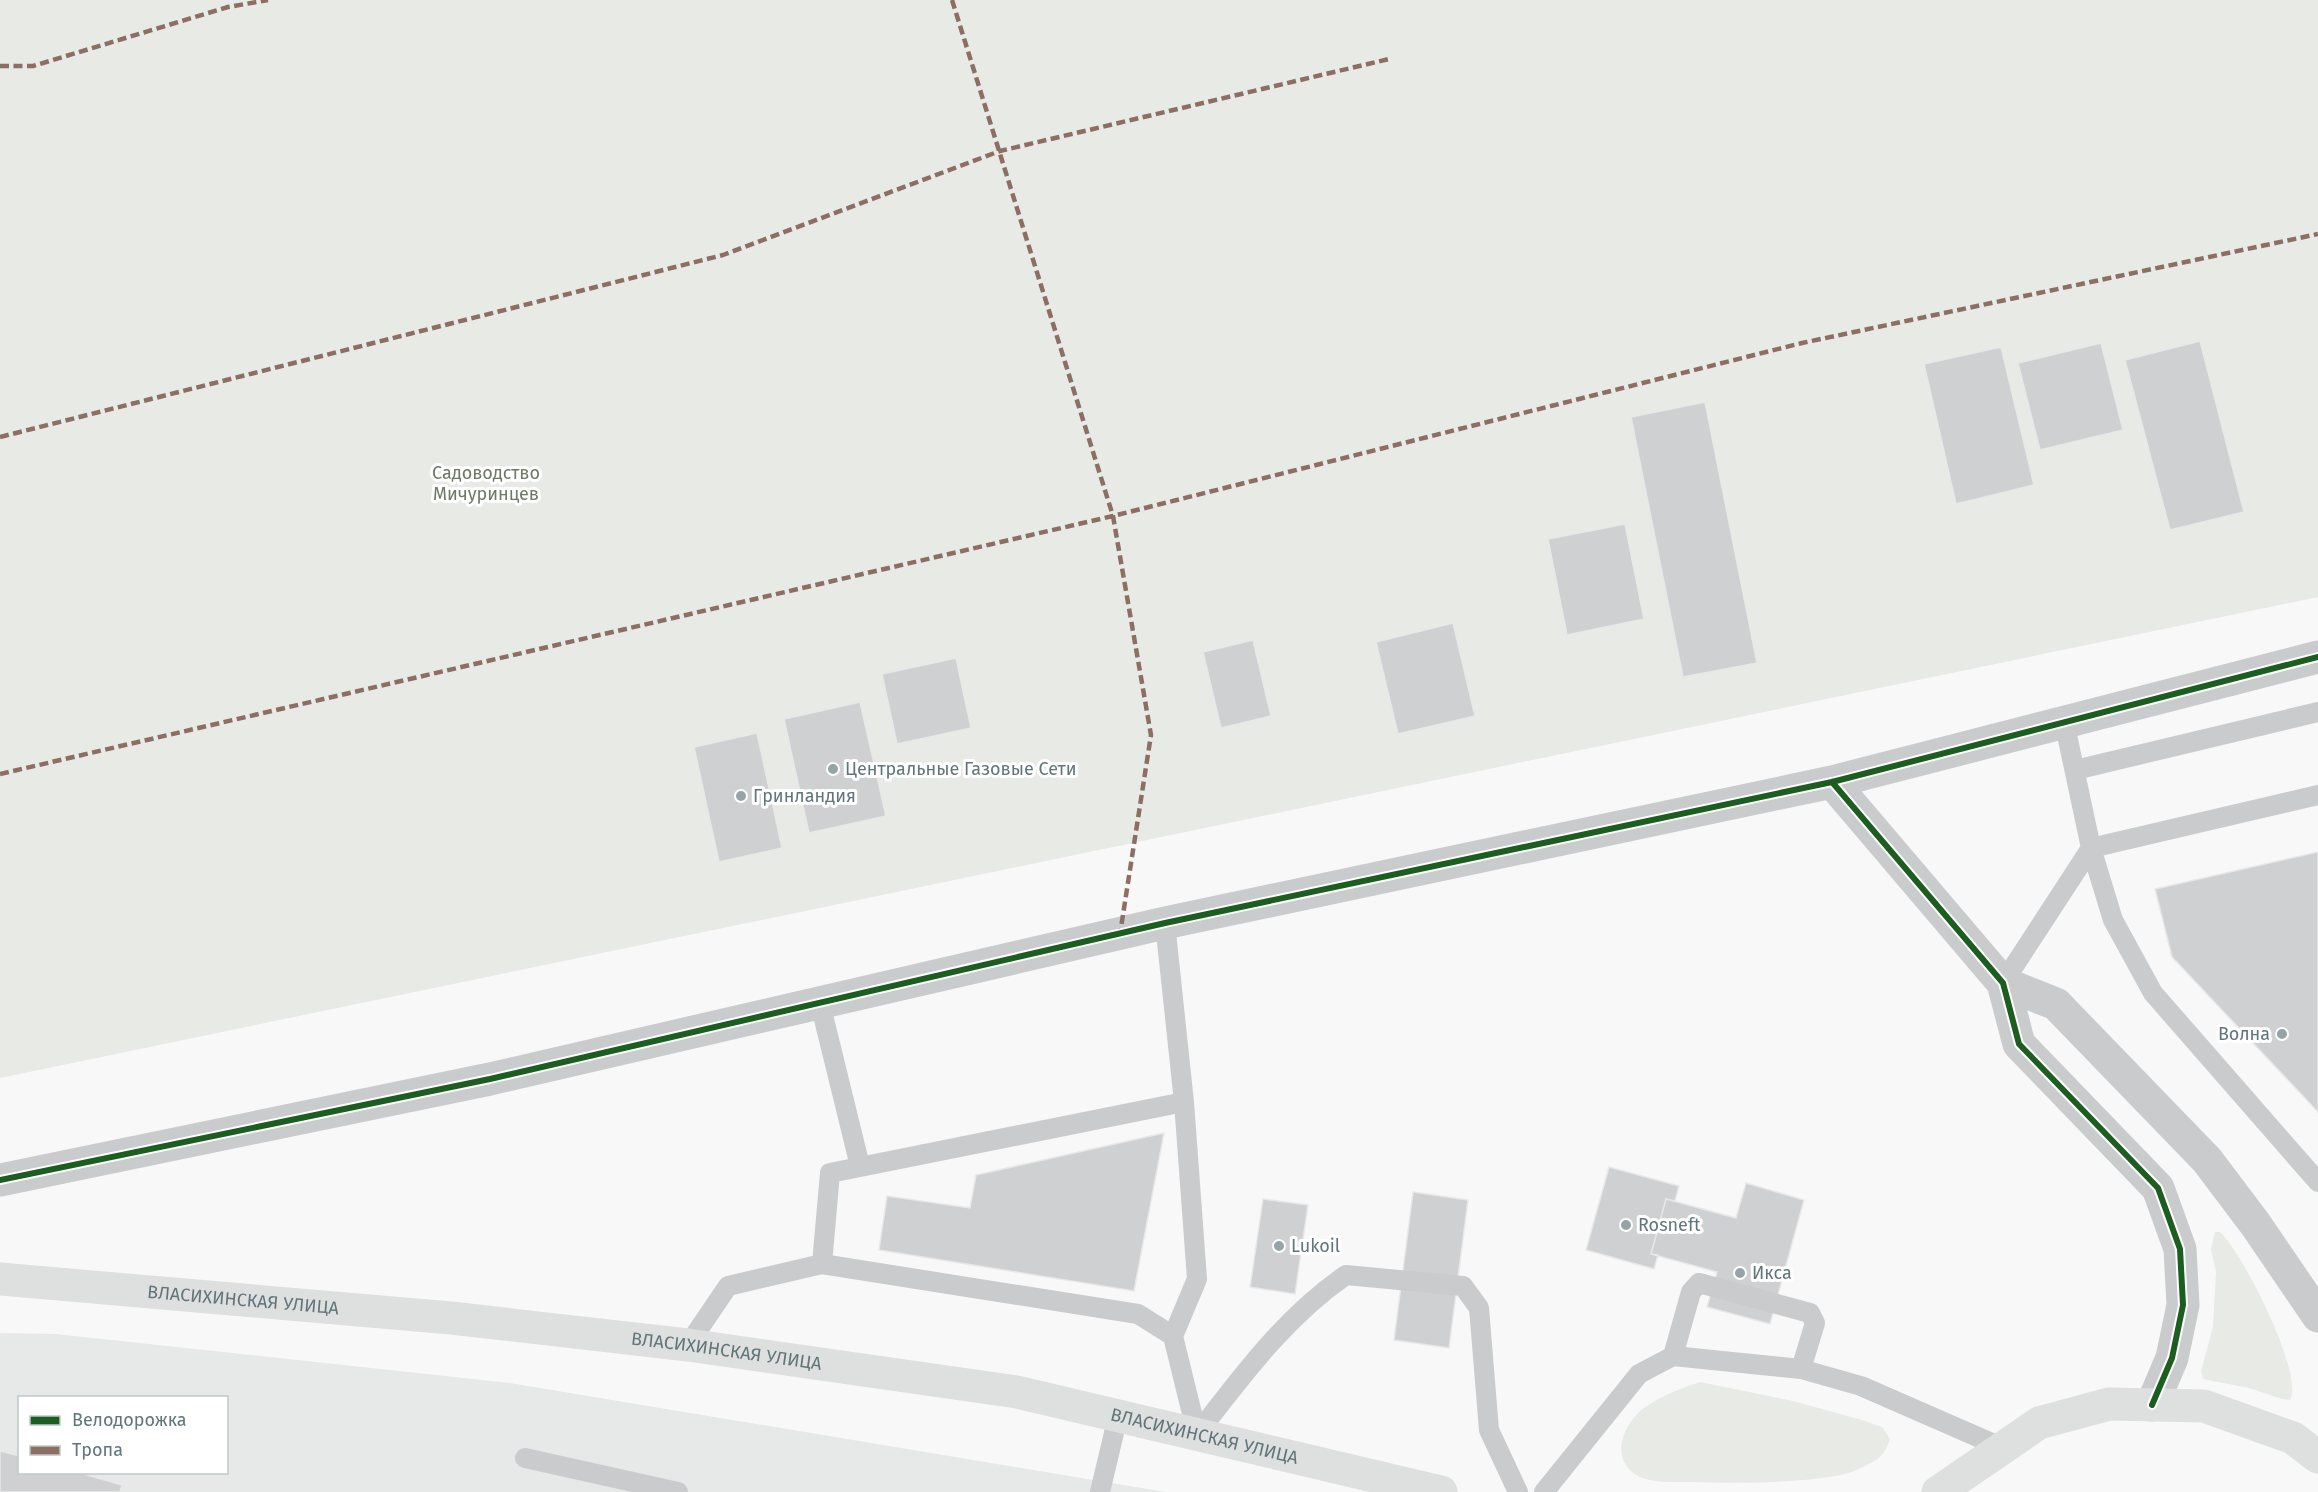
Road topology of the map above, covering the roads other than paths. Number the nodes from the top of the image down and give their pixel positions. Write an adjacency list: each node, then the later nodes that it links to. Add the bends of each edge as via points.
1 (2318, 657): 3 (street)
2 (2318, 712): 4 (lane)
3 (2064, 722): 4 (lane); 5 (street)
4 (2075, 770): 7 (lane)
5 (1832, 782): 8 (street); 9 (street)
6 (2318, 795): 7 (lane)
7 (2091, 848): 9 (lane); 14 (lane, via 2113,920 2153,993)
8 (1165, 922): 10 (street); 11 (lane)
9 (2003, 983): 17 (street, via 2056,1004 2207,1160); 22 (street, via 2019,1044 2158,1188 2180,1250 2183,1305 2172,1358)
10 (820, 1003): 12 (lane); 13 (street, via 490,1079)
11 (1184, 1102): 12 (lane); 18 (lane, via 1197,1279)
12 (860, 1166): 15 (lane, via 830,1173)
13 (0, 1180)
14 (2318, 1182)
15 (822, 1264): 18 (lane, via 1138,1314); 19 (lane, via 728,1286)
16 (0, 1279): 19 (highway, ВЛАСИХИНСКАЯ УЛИЦА, via 451,1318)
17 (2318, 1316)
18 (1173, 1336): 24 (lane)
19 (688, 1345): 23 (highway, ВЛАСИХИНСКАЯ УЛИЦА, via 1017,1392)
20 (1673, 1356): 21 (lane); 21 (lane, via 1691,1292 1699,1283 1810,1313 1815,1323); 32 (lane, via 1639,1374)
21 (1801, 1369): 25 (lane, via 1861,1386)
22 (2152, 1405): 25 (highway, via 2109,1404 2039,1423); 26 (highway, via 2204,1406 2293,1438)
23 (1118, 1416): 24 (highway, ВЛАСИХИНСКАЯ УЛИЦА); 29 (lane)
24 (1197, 1434): 30 (highway, ВЛАСИХИНСКАЯ УЛИЦА); 31 (lane, via 1261,1351 1318,1294 1346,1275 1463,1286 1479,1308 1489,1430)
25 (2003, 1448): 33 (highway)
26 (2318, 1457)
27 (525, 1458): 28 (lane)
28 (678, 1492)
29 (1100, 1492)
30 (1442, 1492)
31 (1518, 1492)
32 (1544, 1492)
33 (1938, 1492)

